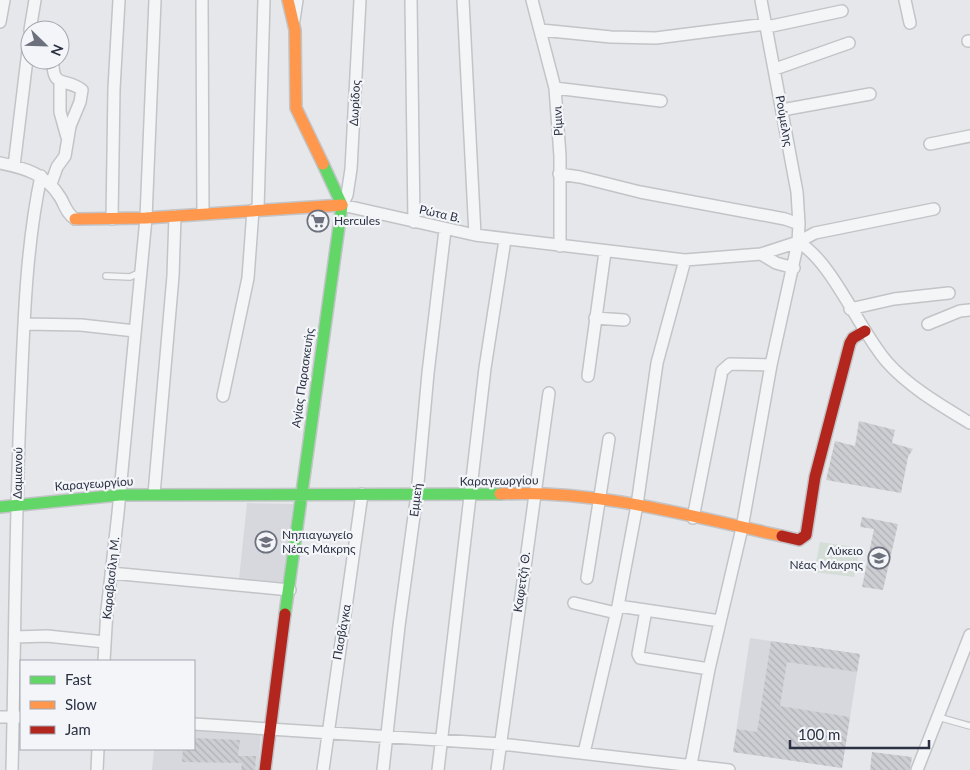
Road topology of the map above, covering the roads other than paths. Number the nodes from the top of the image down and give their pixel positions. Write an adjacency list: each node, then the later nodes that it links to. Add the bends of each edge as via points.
1 (35, 0): 16 (street)
2 (120, 0): 44 (street, via 114,89)
3 (154, 0): 45 (street, Καραβασίλη Μ.)
4 (202, 0): 42 (street)
5 (264, 0): 41 (street)
6 (288, 0): 18 (street)
7 (297, 0): 18 (street)
8 (360, 0): 39 (street, Δωρίδος, via 351,169)
9 (411, 0): 46 (street)
10 (463, 0): 49 (street)
11 (532, 0): 21 (street, Ρίμινι)
12 (761, 0): 20 (street, Ρούμελης)
13 (905, 0): 19 (street)
14 (2, 5): 17 (street)
15 (842, 11): 20 (street)
16 (32, 20)
17 (0, 22)
18 (293, 23): 39 (street, via 296,108)
19 (910, 23)
20 (767, 25): 21 (street, via 656,38); 23 (street, Ρούμελης)
21 (541, 30): 27 (street, Ρίμινι)
22 (849, 43): 23 (street)
23 (775, 68): 30 (street, Ρούμελης)
24 (25, 70): 35 (street)
25 (54, 70): 26 (street)
26 (60, 82): 32 (street, via 60,112); 32 (street, via 76,85 82,90)
27 (555, 88): 29 (street); 36 (street, Ρίμινι)
28 (870, 94): 30 (street)
29 (661, 101)
30 (782, 110): 47 (street, Ρούμελης)
31 (970, 136): 33 (street)
32 (67, 138): 38 (street, via 65,156)
33 (930, 144)
34 (0, 164): 35 (street)
35 (14, 166): 37 (street)
36 (560, 174): 47 (street); 52 (street, Ρίμινι)
37 (41, 176): 38 (street); 64 (street, Δαμιανού, via 34,210)
38 (51, 184): 44 (street, Ρώτα Β., via 74,219)
39 (342, 205): 41 (street, Ρώτα Β.); 46 (street, Ρώτα Β.); 76 (street, Αγίας Παρασκευής)
40 (934, 209): 51 (street, Ρώτα Β., via 814,233)
41 (255, 210): 42 (street, Ρώτα Β.); 71 (street, via 248,278)
42 (203, 214): 43 (street, Ρώτα Β.)
43 (175, 216): 45 (street, Ρώτα Β.); 75 (street, via 173,276)
44 (112, 218): 45 (street, Ρώτα Β.)
45 (146, 218): 57 (street, Καραβασίλη Μ.)
46 (414, 222): 48 (street, Ρώτα Β.)
47 (799, 224): 51 (street, Ρούμελης)
48 (445, 230): 49 (street, Ρώτα Β.); 78 (street, Εμμεή)
49 (476, 235): 50 (street, Ρώτα Β.)
50 (505, 240): 52 (street, Ρώτα Β.); 80 (street, via 485,368)
51 (798, 242): 54 (street, Ρώτα Β.); 56 (street, Ρούμελης); 60 (street, via 816,256)
52 (560, 246): 53 (street, Ρώτα Β.)
53 (606, 252): 55 (street, Ρώτα Β.); 62 (street)
54 (760, 254): 55 (street, Ρώτα Β.); 56 (street)
55 (684, 260): 83 (street, via 656,363)
56 (794, 268): 68 (street, Ρούμελης)
57 (140, 272): 58 (lane, via 130,277); 66 (street, Καραβασίλη Μ.)
58 (106, 276)
59 (949, 292): 60 (street)
60 (850, 309): 67 (street)
61 (970, 310): 65 (street)
62 (595, 318): 63 (street); 69 (street)
63 (624, 320)
64 (24, 324): 66 (street, via 81,325); 82 (street, Δαμιανού)
65 (928, 324)
66 (135, 331): 79 (street, Καραβασίλη Μ.)
67 (866, 331): 72 (street, via 894,370); 86 (street, Καραγεωργίου, via 850,343 815,477 806,535 799,540)
68 (771, 365): 85 (street, via 730,364 722,372); 86 (street, Ρούμελης)
69 (588, 376)
70 (549, 393): 74 (street, Καφετζή Θ.)
71 (224, 396)
72 (970, 423)
73 (609, 439): 81 (street)
74 (535, 492): 80 (street, Καραγεωργίου); 81 (street, Καραγεωργίου); 108 (street, Καφετζή Θ.)
75 (154, 494): 76 (street, Καραγεωργίου); 79 (street, Καραγεωργίου)
76 (300, 494): 77 (street, Καραγεωργίου); 89 (street, Αγίας Παρασκευής)
77 (362, 494): 78 (street, Καραγεωργίου); 105 (street, Πασβάγκα)
78 (417, 494): 80 (street, Καραγεωργίου); 106 (street, Εμμεή)
79 (119, 495): 82 (street, Καραγεωργίου); 87 (street, Καραβασίλη Μ.)
80 (471, 495): 107 (street)
81 (598, 501): 83 (street, Καραγεωργίου); 88 (street)
82 (18, 504): 84 (street, Καραγεωργίου); 95 (street, Δαμιανού)
83 (637, 505): 85 (street, Καραγεωργίου); 91 (street)
84 (0, 507)
85 (693, 518): 86 (street, Καραγεωργίου)
86 (742, 528): 93 (street, Ρούμελης)
87 (111, 573): 89 (street); 96 (street, Καραβασίλη Μ.)
88 (587, 578)
89 (290, 590): 104 (street, Αγίας Παρασκευής)
90 (574, 603): 91 (street)
91 (617, 609): 92 (street); 110 (street)
92 (646, 610): 93 (street); 98 (street, via 640,658)
93 (720, 621): 98 (street, Ρούμελης)
94 (970, 635): 101 (street)
95 (15, 637): 96 (street, via 47,636); 100 (street, Δαμιανού)
96 (105, 642): 97 (street, Καραβασίλη Μ.)
97 (104, 660)
98 (709, 669): 111 (street, Ρούμελης)
99 (0, 717): 100 (street)
100 (17, 717): 112 (street, Δαμιανού)
101 (938, 717): 103 (lane); 120 (street)
102 (195, 724): 104 (street)
103 (970, 726)
104 (270, 728): 105 (street); 114 (street, Αγίας Παρασκευής)
105 (327, 731): 106 (street); 115 (street, Πασβάγκα)
106 (386, 737): 107 (street); 116 (street, Εμμεή)
107 (441, 741): 108 (street); 117 (street)
108 (501, 744): 110 (street); 118 (street, Καφετζή Θ.)
109 (98, 750): 113 (street)
110 (584, 753): 111 (street)
111 (691, 767): 119 (street)
112 (12, 770)
113 (98, 770)
114 (265, 770)
115 (323, 770)
116 (383, 770)
117 (438, 770)
118 (497, 770)
119 (729, 770)
120 (917, 770)

